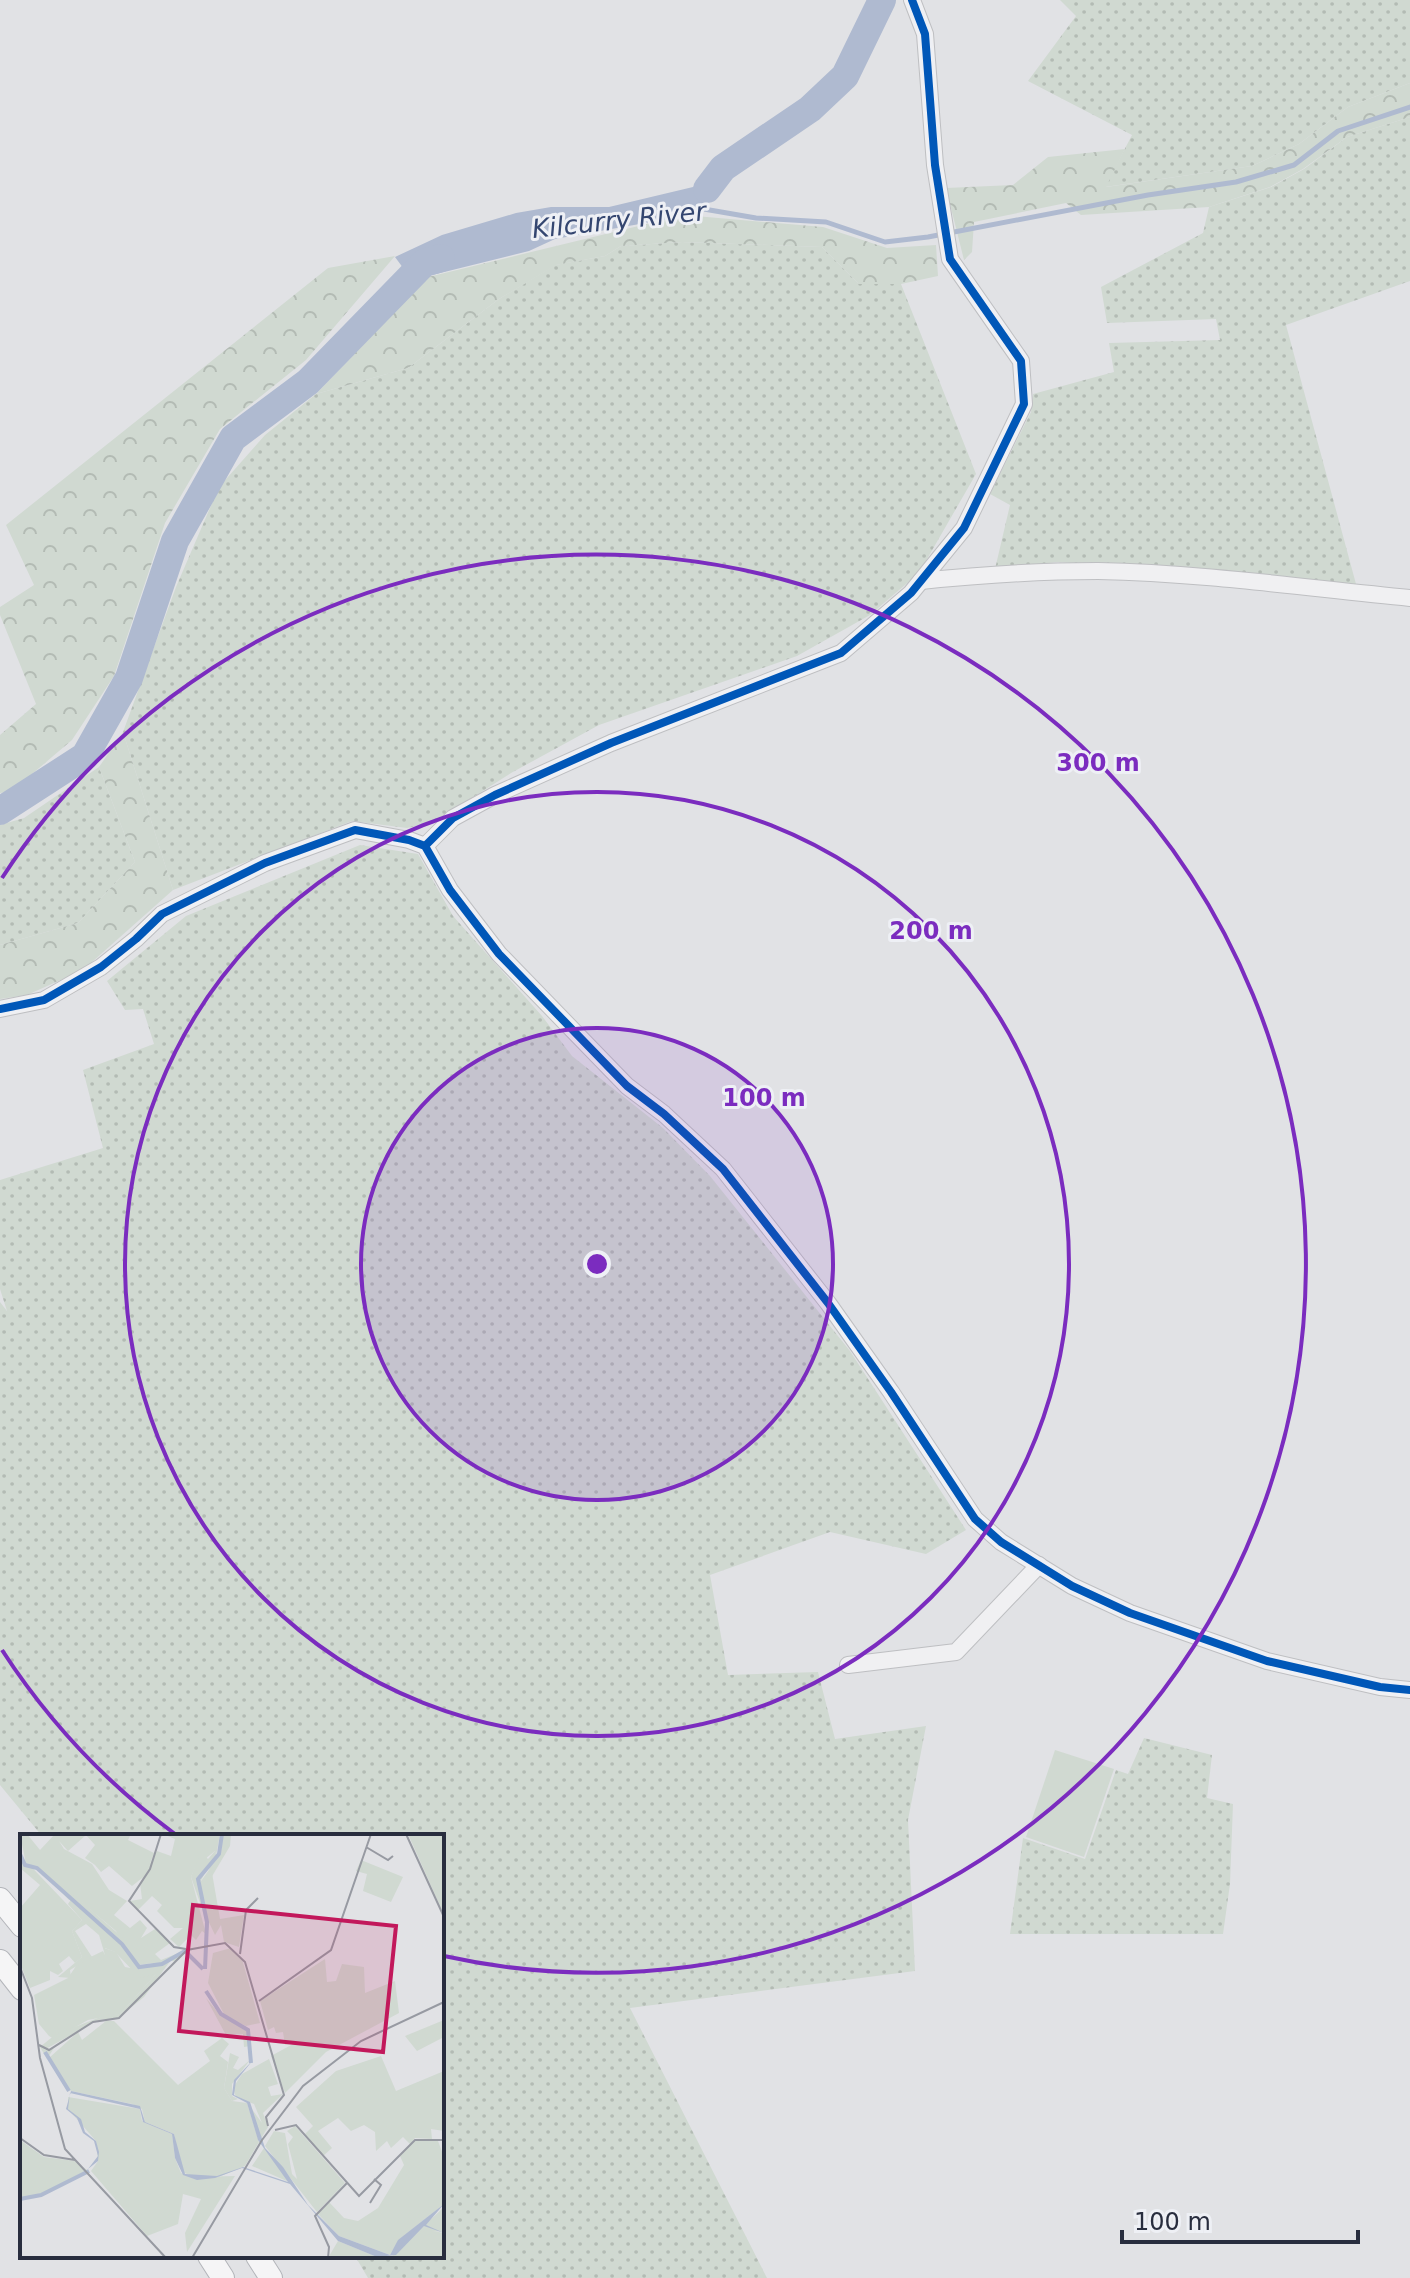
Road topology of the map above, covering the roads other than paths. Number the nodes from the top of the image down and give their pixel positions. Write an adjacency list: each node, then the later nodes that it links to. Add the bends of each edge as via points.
1 (913, 1): 2 (street, via 925,34 940,209 950,259 1021,361 1024,404 964,528)
2 (921, 581): 3 (street, via 1099,571); 4 (street, via 841,653 611,743 495,795 453,818)
3 (1410, 598)
4 (425, 846): 5 (street, via 355,830 265,863 162,914 101,967 44,1000); 6 (street, via 450,890 499,954 627,1086 723,1169 828,1303 975,1519)
5 (0, 1009)
6 (1039, 1565): 7 (street, via 956,1652); 8 (street, via 1130,1613 1267,1661)
7 (848, 1665)
8 (1410, 1690)
9 (0, 1899): 10 (highway)
10 (20, 1924)
11 (0, 1961): 12 (highway)
12 (20, 1986)
13 (210, 2258): 15 (highway)
14 (258, 2258): 16 (highway)
15 (223, 2278)
16 (271, 2278)

